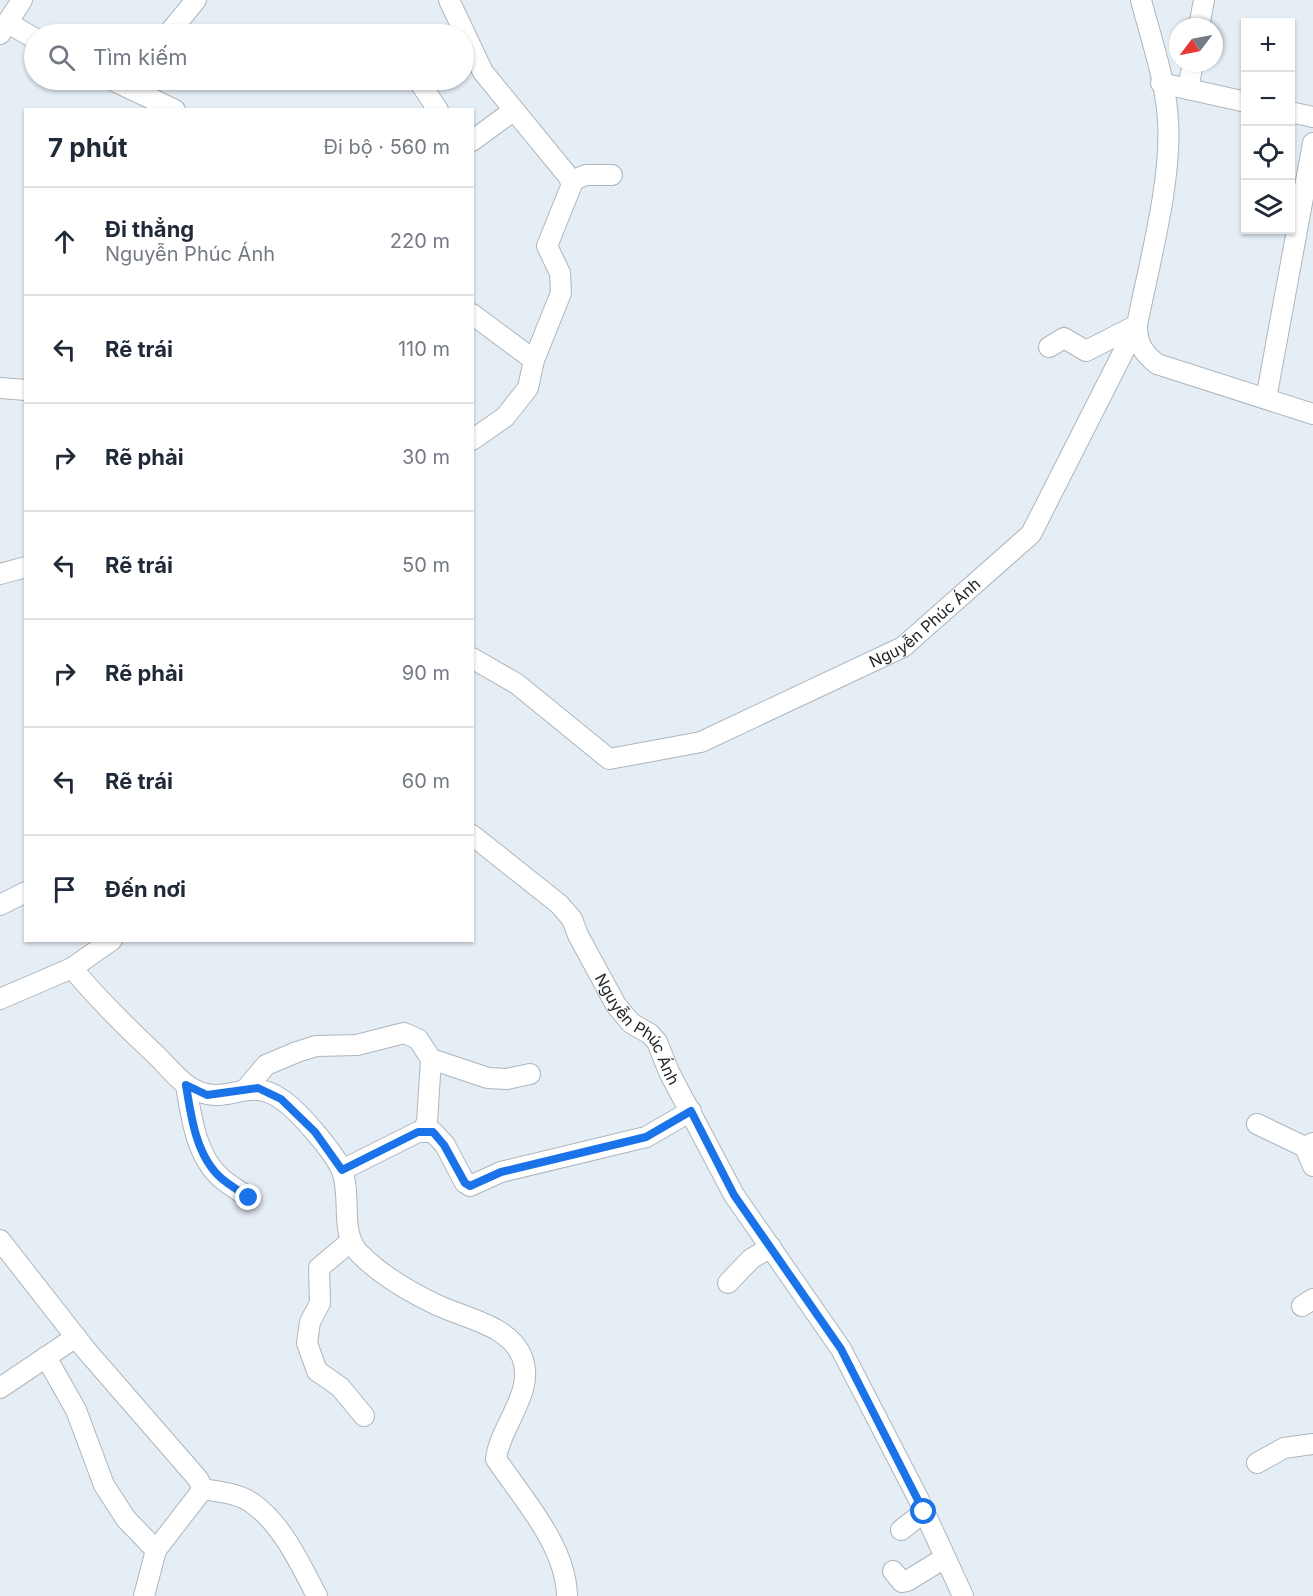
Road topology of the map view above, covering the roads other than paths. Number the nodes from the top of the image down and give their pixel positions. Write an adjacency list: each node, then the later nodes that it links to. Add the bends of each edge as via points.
1 (22, 0): 9 (street)
2 (196, 0): 7 (street)
3 (449, 0): 8 (street)
4 (1141, 0): 13 (street)
5 (1204, 0): 6 (street)
6 (1201, 18)
7 (176, 24)
8 (460, 24)
9 (4, 29): 10 (street)
10 (24, 35)
11 (474, 55): 20 (street)
12 (1191, 72): 14 (street)
13 (1161, 83): 14 (street); 28 (street, via 1168,119 1167,153 1161,205)
14 (1188, 89): 17 (street)
15 (138, 90): 18 (street)
16 (425, 90): 19 (street)
17 (1241, 101)
18 (171, 108)
19 (437, 108)
20 (513, 111): 23 (street); 26 (street)
21 (1295, 113): 22 (street)
22 (1313, 117)
23 (474, 140)
24 (1313, 143): 33 (street)
25 (612, 175): 26 (street, via 586,175)
26 (571, 181): 30 (street, via 547,246 560,273 561,293)
27 (474, 315): 30 (street)
28 (1137, 324): 29 (street, via 1086,351 1064,338); 33 (street, via 1137,341 1145,355 1157,364); 38 (street, Nguyễn Phúc Ánh, via 1031,534 903,647 701,742 609,759 517,684)
29 (1049, 347)
30 (534, 360): 35 (street, via 528,388 515,408)
31 (0, 388): 32 (street)
32 (24, 390)
33 (1266, 399): 34 (street)
34 (1313, 414)
35 (474, 439)
36 (24, 568): 37 (street)
37 (0, 574)
38 (474, 659)
39 (474, 836): 49 (street, Nguyễn Phúc Ánh, via 543,888 572,919 616,1005 631,1023 657,1042)
40 (24, 893): 41 (street)
41 (0, 905)
42 (109, 942): 43 (street)
43 (72, 968): 44 (street); 47 (street, via 106,1008)
44 (0, 999)
45 (431, 1059): 46 (street, via 488,1078); 48 (street, via 418,1039 404,1033 357,1045 316,1046 266,1065); 51 (street, via 427,1122)
46 (530, 1074)
47 (186, 1085): 48 (street, via 207,1095); 55 (street, via 194,1131 206,1155 219,1177)
48 (245, 1090): 54 (street, via 258,1088 281,1099 315,1132)
49 (691, 1111): 51 (street, via 646,1137 501,1172 470,1186 433,1132); 58 (street, Nguyễn Phúc Ánh, via 725,1179)
50 (1257, 1124): 52 (street)
51 (422, 1132): 54 (street)
52 (1309, 1145): 53 (street)
53 (1313, 1166)
54 (342, 1170): 57 (street)
55 (249, 1198)
56 (0, 1240): 60 (street)
57 (351, 1241): 63 (street, via 319,1268 320,1303 310,1322 307,1343 317,1371 340,1387); 74 (street, via 359,1254 400,1284 514,1341 523,1358 526,1379 498,1444 496,1459 554,1549 567,1577)
58 (771, 1247): 59 (street, via 751,1259); 67 (street, Nguyễn Phúc Ánh, via 841,1349)
59 (728, 1283)
60 (76, 1337): 61 (street); 66 (street, via 198,1479)
61 (46, 1357): 62 (street); 69 (street, via 76,1410 104,1485 126,1519)
62 (0, 1388)
63 (364, 1416)
64 (1313, 1444): 65 (street, via 1284,1448)
65 (1257, 1463)
66 (202, 1490): 69 (street); 73 (street, via 232,1494 252,1503 278,1528)
67 (924, 1512): 68 (street); 70 (street, Nguyễn Phúc Ánh)
68 (901, 1530)
69 (156, 1550): 72 (street)
70 (944, 1559): 71 (street, via 907,1581 902,1582); 75 (street, via 950,1574); 76 (street, Nguyễn Phúc Ánh)
71 (893, 1571)
72 (144, 1596)
73 (317, 1596)
74 (567, 1596)
75 (948, 1596)
76 (963, 1596)

